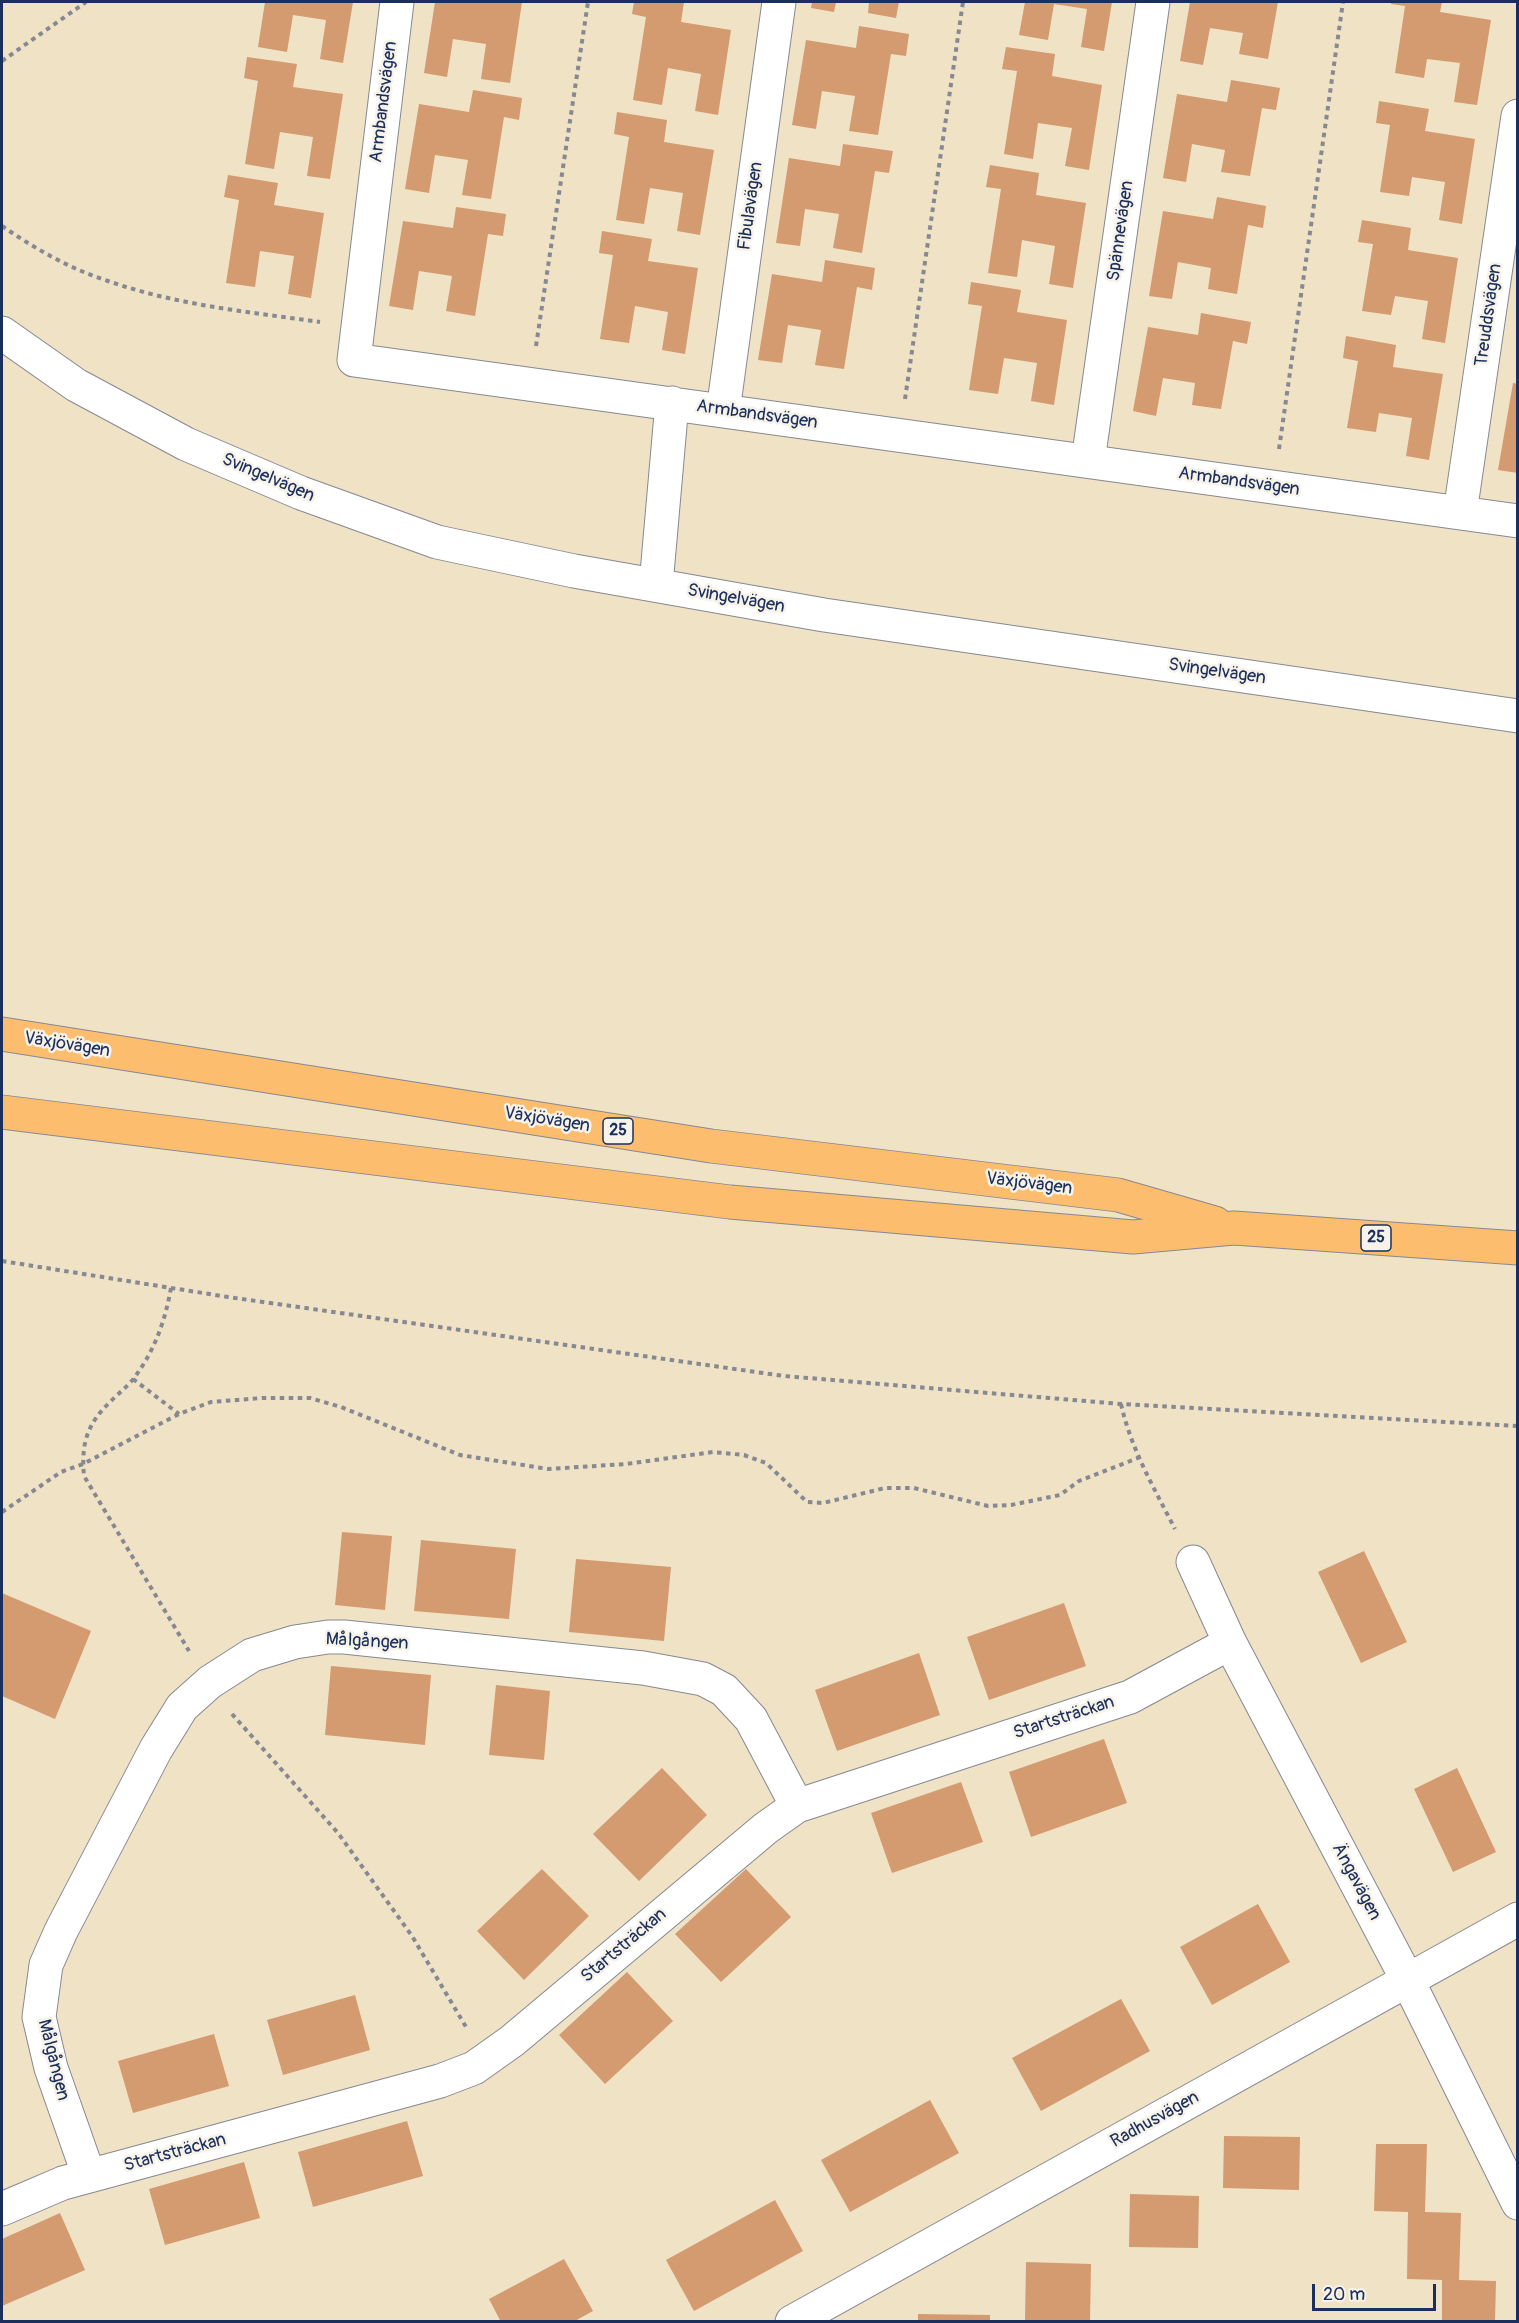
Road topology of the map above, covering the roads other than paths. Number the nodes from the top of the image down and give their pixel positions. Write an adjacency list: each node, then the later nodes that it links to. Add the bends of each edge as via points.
1 (397, 2): 6 (street, Armbandsvägen, via 354,360)
2 (779, 2): 7 (street, Fibulavägen)
3 (1153, 2): 8 (street, Spännevägen)
4 (1518, 116): 9 (street, Treuddsvägen)
5 (3, 338): 11 (street, Svingelvägen, via 76,385 176,439 301,493 437,542)
6 (672, 403): 7 (street, Armbandsvägen); 11 (street)
7 (723, 411): 8 (street, Armbandsvägen)
8 (1088, 461): 9 (street, Armbandsvägen)
9 (1460, 513): 10 (street, Armbandsvägen)
10 (1518, 521)
11 (656, 585): 12 (street, Svingelvägen, via 824,615)
12 (1518, 716)
13 (2, 1034): 15 (highway, Växjövägen / 25, via 711,1146 1118,1195)
14 (2, 1112): 15 (highway, Växjövägen / 25, via 730,1202 1133,1237)
15 (1234, 1228): 16 (highway, Växjövägen / 25)
16 (1518, 1248)
17 (1193, 1562): 18 (street, Ängavägen)
18 (1230, 1643): 19 (street, Startsträckan, via 1130,1697); 21 (street, Ängavägen)
19 (796, 1806): 22 (street, Startsträckan, via 512,2042 474,2068 440,2081); 22 (street, Målgången, via 750,1719 724,1690 703,1679 643,1668 344,1637 295,1642 252,1655 210,1682 182,1707 156,1749 46,1965 39,2017 51,2068)
20 (1518, 1919): 21 (street, Radhusvägen)
21 (1407, 1979): 23 (street, Ängavägen); 25 (street, Radhusvägen)
22 (89, 2176): 24 (street, Startsträckan)
23 (1518, 2203)
24 (2, 2209)
25 (792, 2322)

